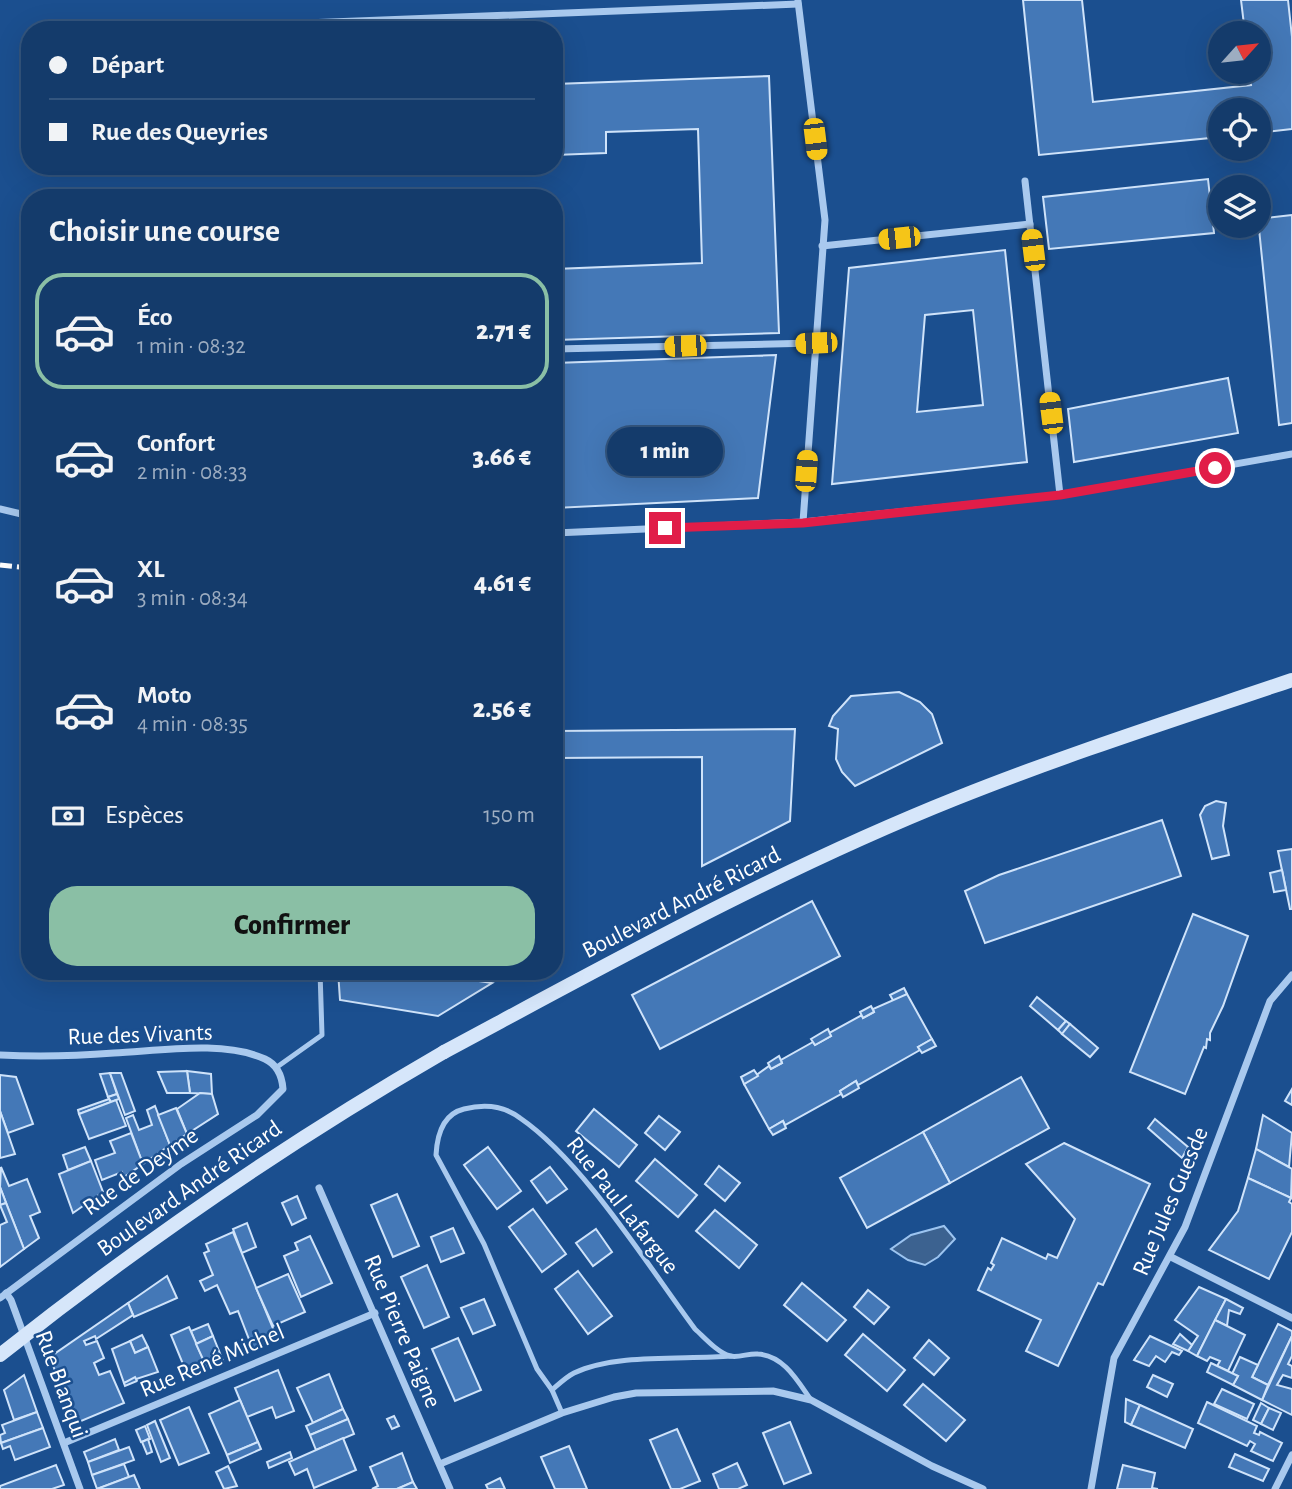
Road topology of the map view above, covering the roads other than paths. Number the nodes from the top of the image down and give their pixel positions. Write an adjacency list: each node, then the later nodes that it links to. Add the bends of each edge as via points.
1 (798, 2): 2 (street); 5 (street, via 825,220)
2 (341, 21)
3 (1025, 181): 4 (street)
4 (1030, 224): 5 (street); 9 (street)
5 (822, 246): 6 (street)
6 (816, 343): 7 (street); 12 (street)
7 (563, 349)
8 (1292, 454): 9 (street)
9 (1060, 495): 12 (street)
10 (0, 509): 11 (street)
11 (21, 514)
12 (803, 523): 13 (street)
13 (563, 533)
14 (1292, 680): 24 (main road, Boulevard André Ricard, bridge, via 956,799 833,852 673,930 352,1105 113,1268)
15 (1292, 975): 20 (street, Rue Jules Guesde, via 1270,1001 1257,1030 1196,1201)
16 (320, 980): 18 (lane, via 322,1035)
17 (0, 1055): 18 (street, Rue des Vivants, via 188,1048 233,1051 265,1059)
18 (277, 1068): 21 (street, Rue de Deyme, via 283,1089 275,1101)
19 (319, 1188): 22 (street, Rue Pierre Paigne)
20 (1171, 1257): 23 (street); 35 (street, Rue Jules Guesde, via 1114,1358)
21 (3, 1295): 29 (street, Rue Blanqui, via 11,1300)
22 (375, 1313): 29 (street, Rue René Michel); 31 (street, Rue Pierre Paigne)
23 (1292, 1318)
24 (0, 1355)
25 (731, 1356): 26 (lane, via 599,1365 573,1373); 26 (lane, Rue Paul Lafargue, via 695,1329 588,1186 545,1139 520,1117 498,1107 481,1104 458,1110 443,1123 436,1155 484,1244 537,1369); 27 (lane, via 773,1358 790,1370)
26 (552, 1390): 28 (lane, Rue Paul Lafargue)
27 (811, 1399): 28 (street, via 773,1391 636,1393); 34 (street)
28 (562, 1413): 31 (street)
29 (64, 1443): 32 (street, Rue Blanqui)
30 (1292, 1455): 36 (street)
31 (440, 1464): 33 (street, Rue Pierre Paigne)
32 (80, 1489)
33 (450, 1489)
34 (983, 1489)
35 (1091, 1489)
36 (1275, 1489)

